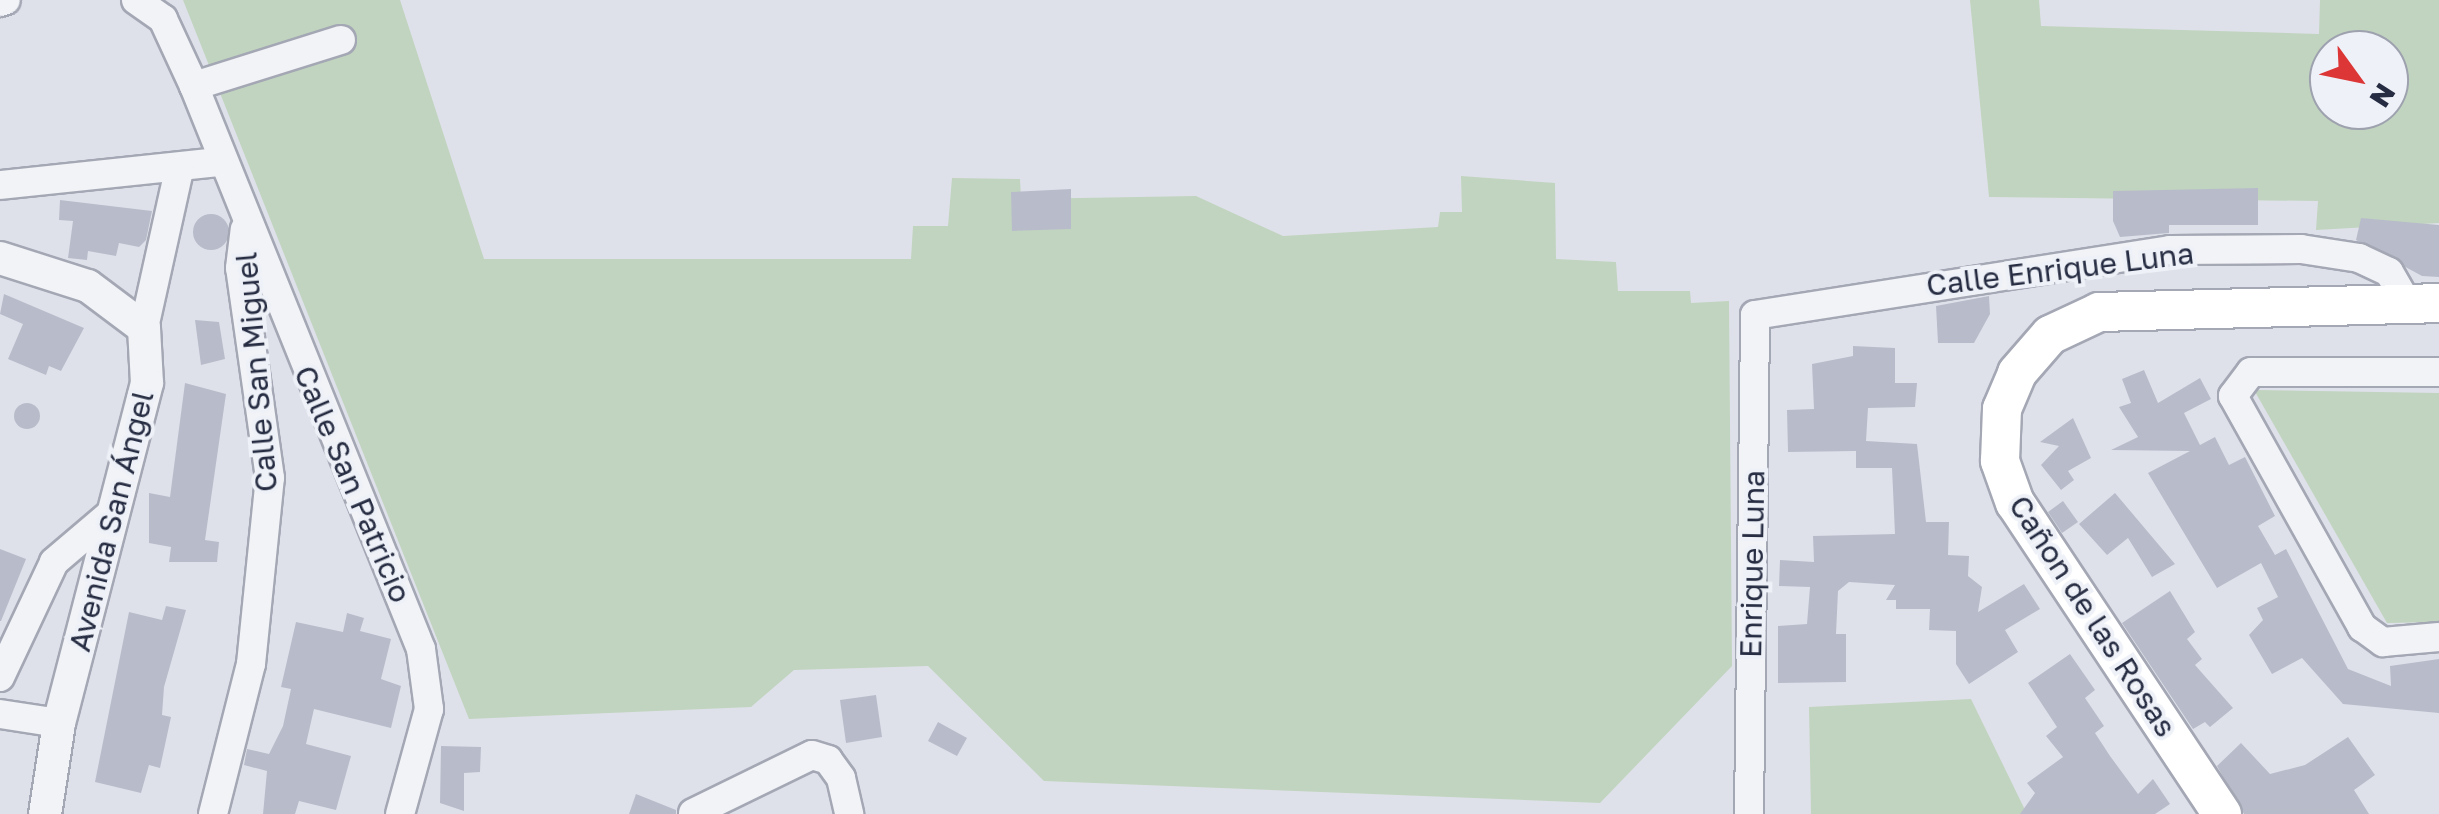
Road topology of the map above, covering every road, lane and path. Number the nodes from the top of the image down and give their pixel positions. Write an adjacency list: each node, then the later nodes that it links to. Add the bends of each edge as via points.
1 (136, 0): 3 (street, Calle San Patricio, via 164,19)
2 (341, 40): 3 (street)
3 (194, 86): 4 (street, Calle San Patricio)
4 (220, 162): 5 (street); 7 (street, Calle San Patricio)
5 (179, 170): 6 (street); 11 (street)
6 (0, 185)
7 (245, 225): 20 (street, Calle San Miguel, via 240,268 270,478 251,664); 21 (street, Calle San Patricio, via 430,680)
8 (0, 258): 11 (street, via 88,286)
9 (2423, 302): 10 (street, Calle Enrique Luna, via 2389,272 2359,258 2301,249 2170,250); 24 (main road, Cañon de las Rosas, via 2099,312 2050,334 2017,373 2002,409 2000,461 2016,504)
10 (1755, 315): 23 (street, Enrique Luna)
11 (144, 328): 13 (street, Avenida San Ángel, via 147,383)
12 (2439, 372): 14 (street, via 2251,372 2233,396 2362,628 2383,642)
13 (115, 510): 15 (street, via 54,562); 17 (street, Avenida San Ángel)
14 (2439, 637)
15 (0, 677)
16 (0, 714): 17 (street)
17 (59, 722): 19 (street, Avenida San Ángel)
18 (693, 812): 22 (street, via 812,755 828,760 841,778)
19 (45, 814)
20 (212, 814)
21 (400, 814)
22 (849, 814)
23 (1749, 814)
24 (2222, 814)

